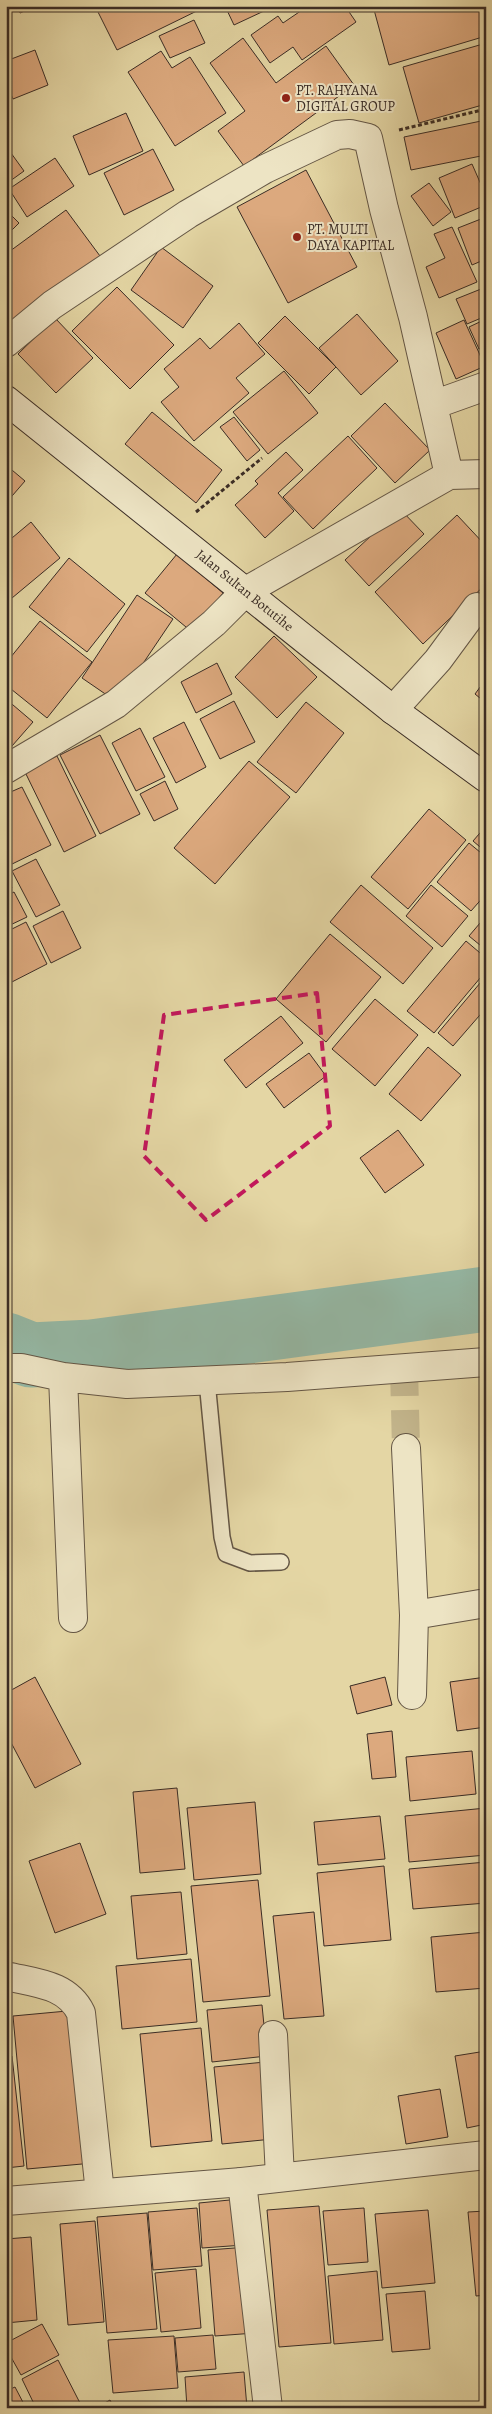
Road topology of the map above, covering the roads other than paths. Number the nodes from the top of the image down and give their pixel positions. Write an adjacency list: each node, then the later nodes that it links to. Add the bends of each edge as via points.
1 (6, 343): 4 (street, via 52,305 188,214 265,169 337,135 350,134 368,138)
2 (486, 386): 4 (street)
3 (6, 400): 7 (street, Jalan Sultan Botutihe)
4 (433, 405): 6 (street)
5 (486, 474): 6 (street)
6 (449, 475): 7 (street)
7 (246, 591): 9 (street, Jalan Sultan Botutihe); 10 (street, via 214,623 116,704)
8 (477, 607): 9 (street, via 438,660)
9 (393, 710): 11 (street, Jalan Sultan Botutihe)
10 (6, 769)
11 (486, 778)
12 (486, 1362): 15 (street)
13 (6, 1368): 14 (street)
14 (63, 1377): 15 (street, via 126,1384); 20 (street)
15 (208, 1381): 17 (lane, via 226,1554 250,1562)
16 (406, 1448): 19 (street)
17 (281, 1562)
18 (486, 1603): 19 (street)
19 (414, 1615): 21 (street)
20 (73, 1618)
21 (412, 1695)
22 (6, 1976): 27 (street, via 65,1992 76,2001 81,2013)
23 (273, 2035): 25 (street)
24 (486, 2155): 25 (street)
25 (280, 2177): 26 (street)
26 (242, 2182): 27 (street); 29 (street)
27 (100, 2193): 28 (street)
28 (6, 2202)
29 (268, 2408)

